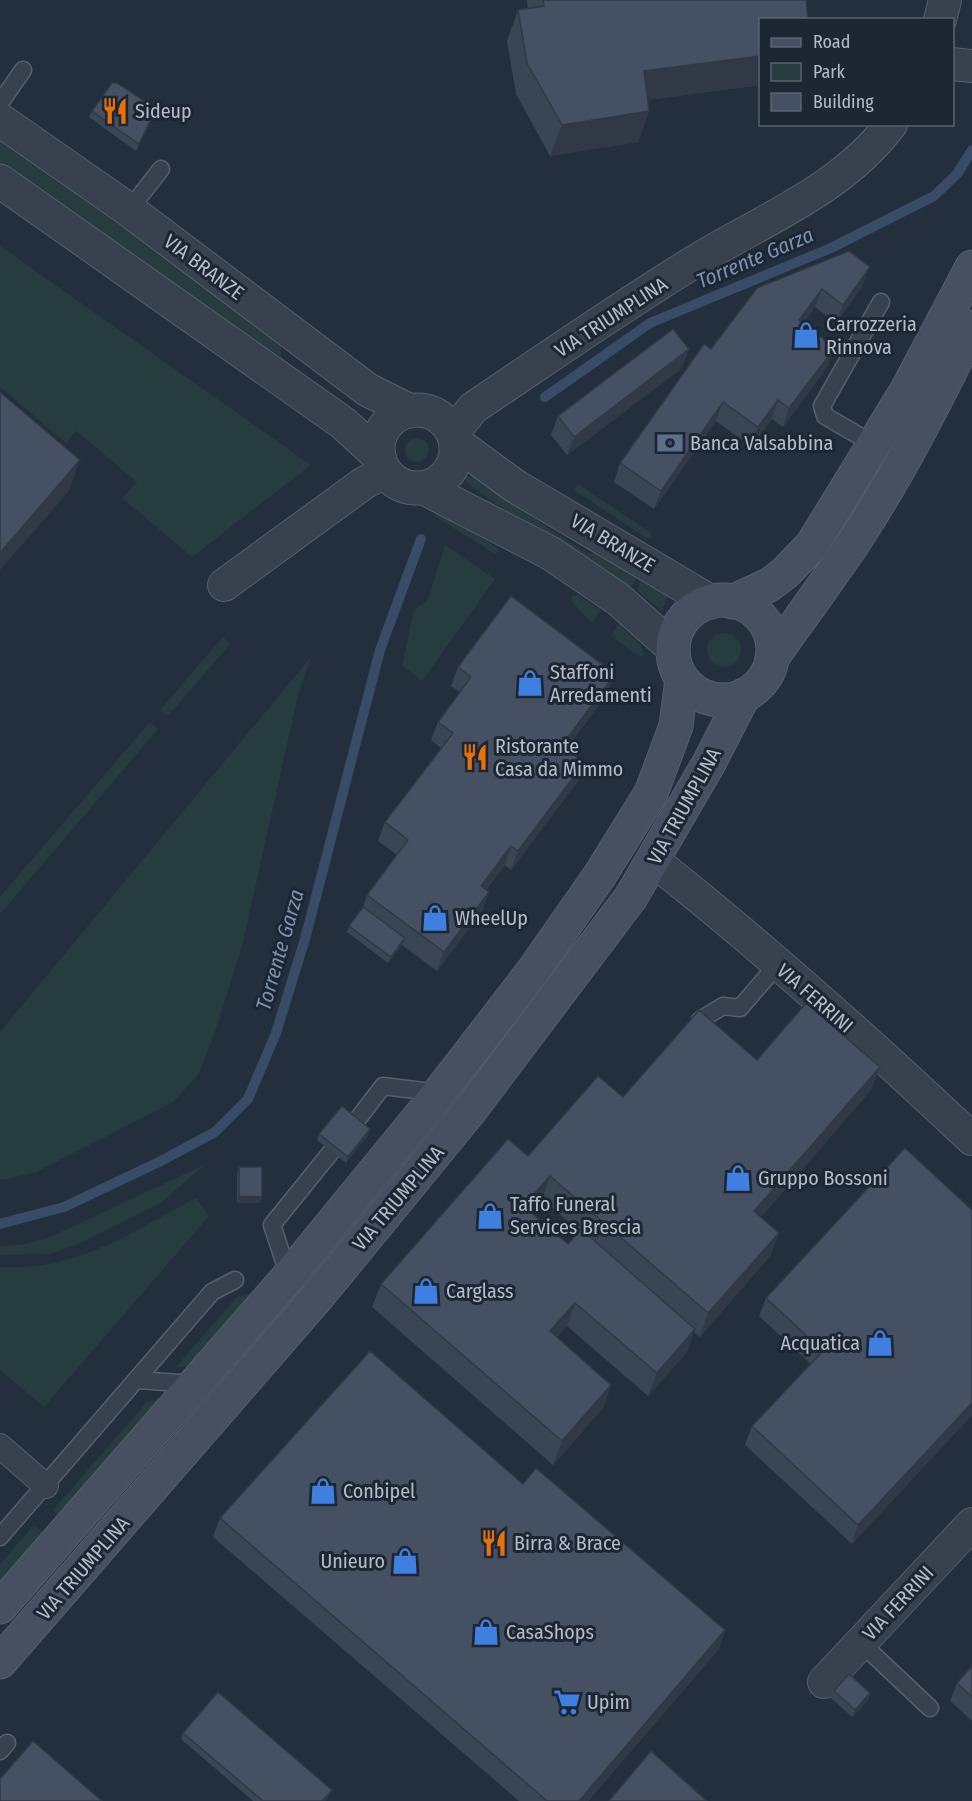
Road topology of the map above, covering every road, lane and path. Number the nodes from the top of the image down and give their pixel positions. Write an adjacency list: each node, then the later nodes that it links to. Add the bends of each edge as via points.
1 (945, 0): 2 (street)
2 (940, 18)
3 (23, 70): 4 (lane)
4 (0, 103)
5 (0, 120): 9 (street, VIA BRANZE)
6 (889, 126): 14 (street, VIA TRIUMPLINA, via 857,162 831,182 694,262 473,408)
7 (161, 168): 9 (lane)
8 (0, 181): 16 (street, via 343,423)
9 (129, 210): 13 (street, VIA BRANZE, via 368,390)
10 (972, 267): 15 (main road)
11 (882, 302): 15 (lane, via 822,406 825,416)
12 (972, 327): 21 (main road, VIA TRIUMPLINA, via 886,489)
13 (410, 411): 14 (street, VIA BRANZE, via 421,410 440,417); 16 (street, via 385,427 380,436)
14 (454, 438): 17 (street, via 456,453 450,472); 19 (street, VIA BRANZE, via 515,486)
15 (875, 445): 19 (main road, via 812,545 785,573 769,585)
16 (382, 464): 17 (street, via 391,478 406,487); 18 (street, via 364,483)
17 (424, 488): 20 (street, via 550,553 618,599)
18 (224, 585)
19 (722, 602): 20 (main road, via 692,611 684,619); 21 (main road, via 746,607 759,616 768,628)
20 (673, 648): 22 (main road, VIA TRIUMPLINA)
21 (772, 658): 23 (main road, VIA TRIUMPLINA, via 763,680)
22 (682, 679): 23 (main road, via 696,692 715,700); 27 (main road, VIA TRIUMPLINA, via 673,737 651,793 553,943)
23 (744, 695): 24 (main road, VIA TRIUMPLINA)
24 (654, 861): 25 (street, VIA FERRINI); 41 (main road, VIA TRIUMPLINA, via 613,924 469,1112 319,1295)
25 (777, 965): 26 (lane, via 740,1008 723,1006); 29 (street, VIA FERRINI)
26 (700, 1020)
27 (439, 1093): 28 (lane, via 383,1086); 31 (main road, VIA TRIUMPLINA)
28 (354, 1124)
29 (972, 1139)
30 (332, 1152): 31 (lane, via 272,1225)
31 (289, 1276): 34 (main road, VIA TRIUMPLINA)
32 (235, 1280): 33 (lane, via 212,1292)
33 (137, 1380): 34 (lane); 36 (lane)
34 (195, 1383): 39 (main road, VIA TRIUMPLINA)
35 (0, 1446): 36 (street)
36 (46, 1486): 38 (lane)
37 (972, 1524): 40 (street, VIA FERRINI)
38 (0, 1537)
39 (0, 1607)
40 (861, 1643): 42 (street, VIA FERRINI); 43 (lane)
41 (0, 1662)
42 (824, 1682)
43 (930, 1708)

